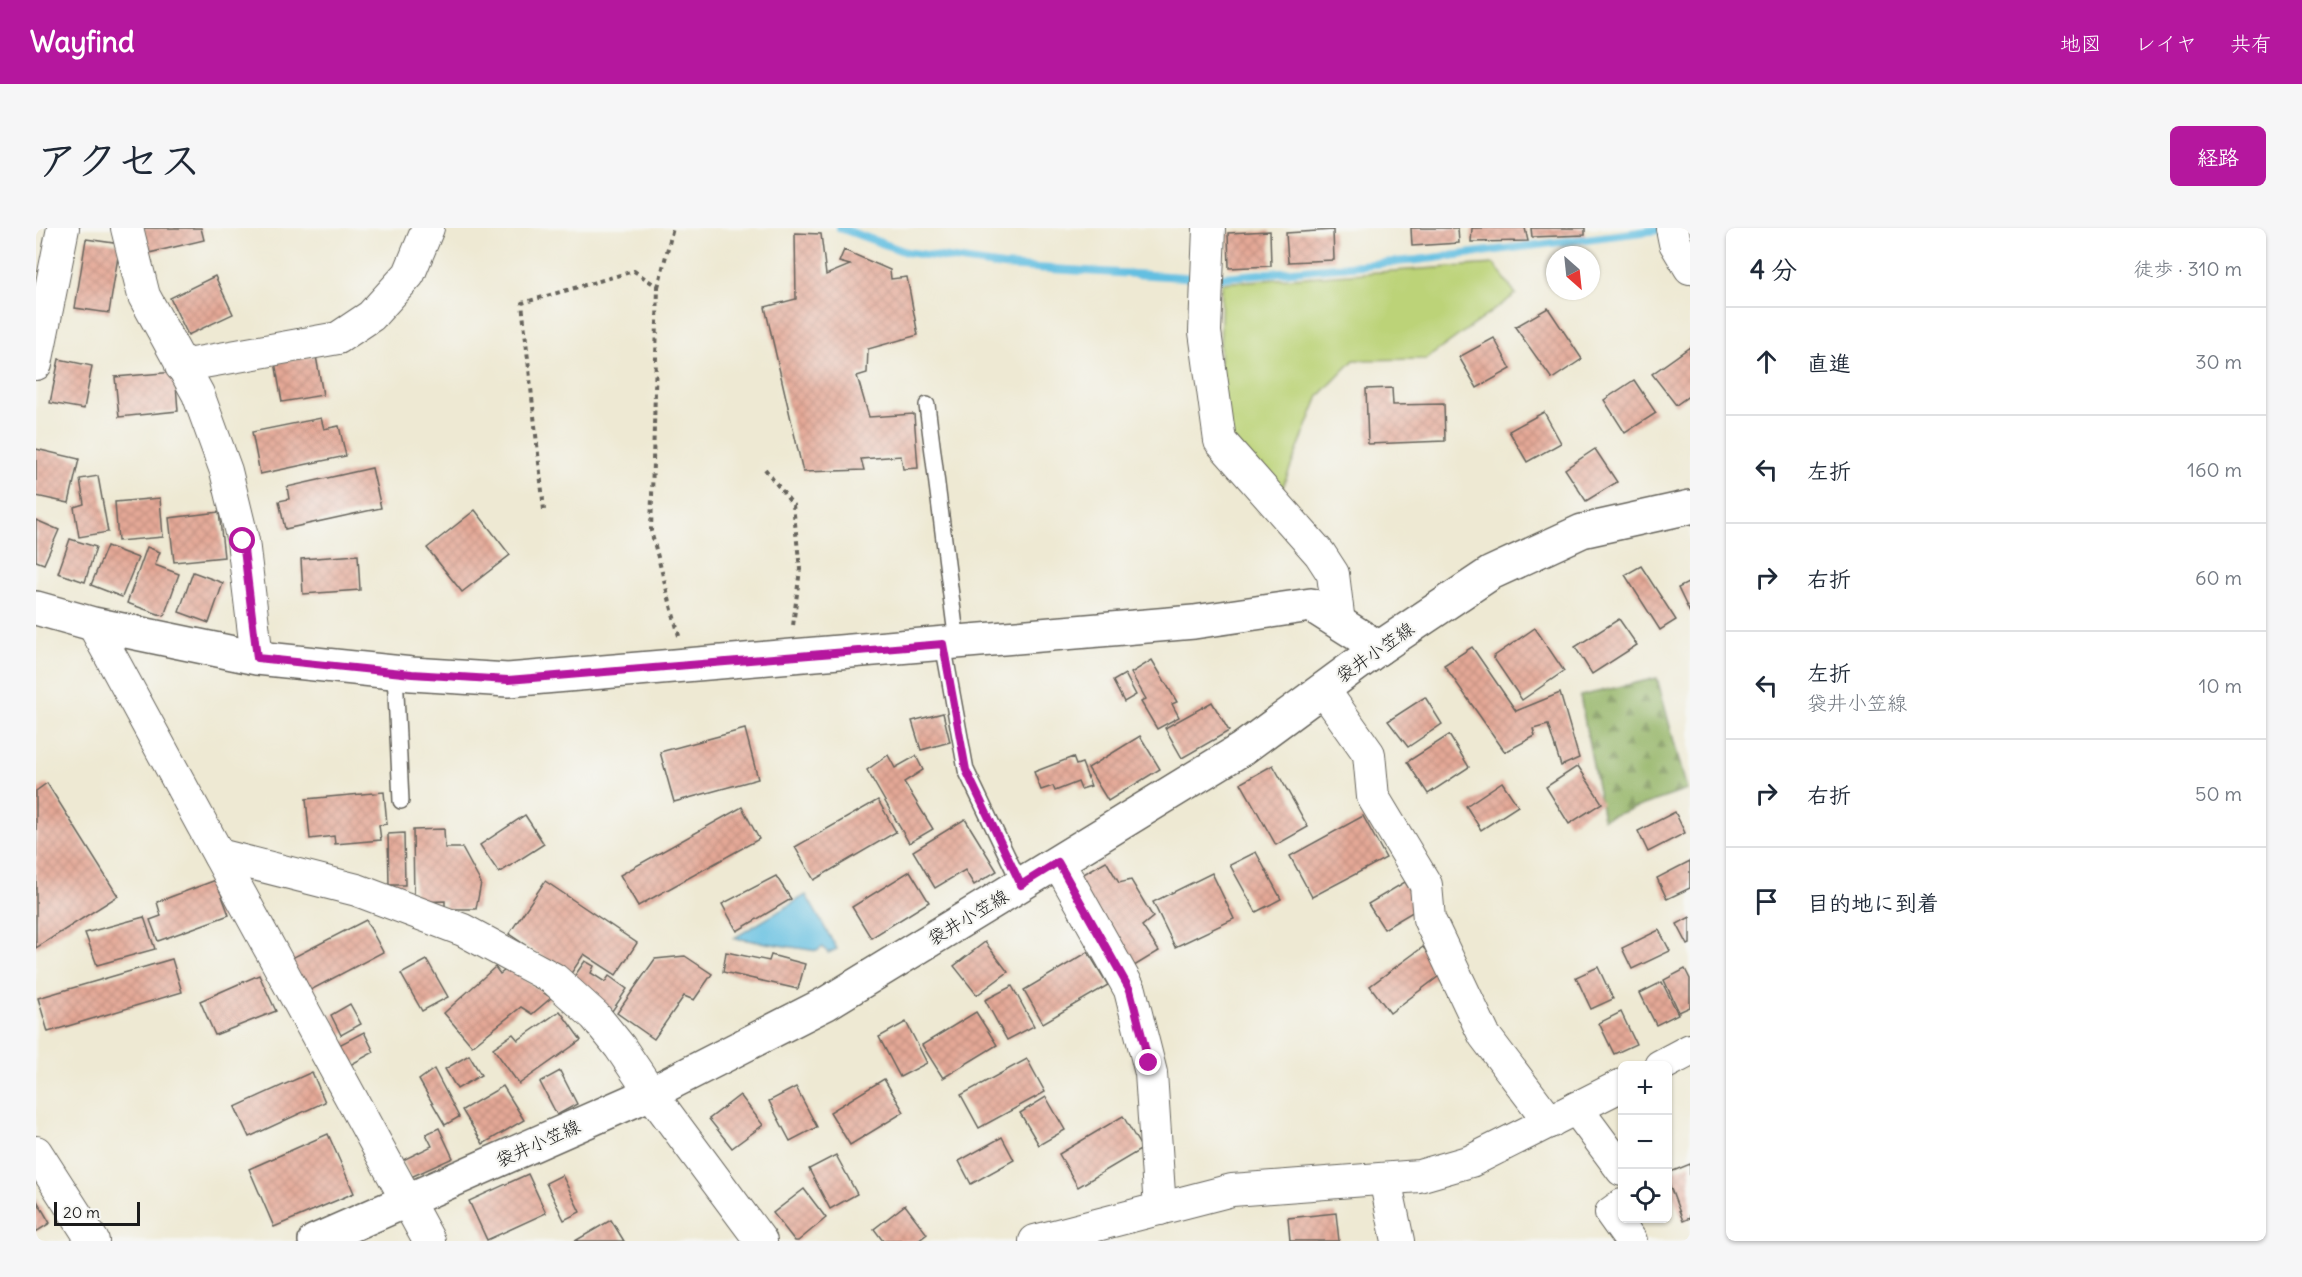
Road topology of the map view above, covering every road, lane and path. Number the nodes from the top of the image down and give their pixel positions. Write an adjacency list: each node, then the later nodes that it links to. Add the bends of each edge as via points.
1 (63, 228): 9 (street)
2 (127, 228): 10 (street, via 144,296)
3 (428, 228): 10 (street, via 409,274 371,316 338,338)
4 (673, 228): 8 (path)
5 (1209, 228): 16 (street, via 1205,332 1220,441 1320,554 1333,574)
6 (1672, 228): 7 (street)
7 (1690, 268)
8 (658, 287): 14 (path, via 634,271 522,303); 22 (path, via 651,531)
9 (36, 364)
10 (181, 366): 21 (street, via 198,394 226,471 243,541)
11 (927, 405): 18 (lane)
12 (765, 469): 20 (path, via 793,505 800,569)
13 (1690, 507): 19 (main road, 袋井小笠線, via 1582,531 1491,573)
14 (543, 510)
15 (36, 608): 17 (main road)
16 (1340, 623): 18 (main road, via 1311,605 1194,622); 19 (main road)
17 (93, 624): 21 (main road); 26 (street)
18 (950, 643): 20 (main road); 28 (lane, via 966,770)
19 (1379, 648): 24 (main road, 袋井小笠線)
20 (790, 657): 22 (main road)
21 (257, 658): 23 (main road)
22 (688, 666): 23 (main road, via 508,680)
23 (395, 672): 25 (lane)
24 (1323, 689): 27 (main road, 袋井小笠線, via 1242,749); 33 (street, via 1369,754 1373,797 1426,885 1429,919 1484,1035)
25 (401, 801)
26 (219, 855): 32 (street, via 357,890 463,930 554,979 595,1016); 37 (street)
27 (1058, 862): 28 (main road, 袋井小笠線); 39 (street, via 1130,990 1151,1073)
28 (1021, 885): 32 (main road, 袋井小笠線, via 827,1003)
29 (1690, 1050): 30 (street)
30 (1668, 1061)
31 (1618, 1088): 33 (street)
32 (651, 1093): 37 (main road, 袋井小笠線); 45 (street)
33 (1563, 1115): 35 (street); 36 (street, via 1471,1161 1419,1176)
34 (36, 1152): 42 (street)
35 (1622, 1169)
36 (1385, 1179): 39 (street, via 1232,1190); 47 (street)
37 (407, 1201): 43 (main road, 袋井小笠線); 44 (street)
38 (1618, 1208): 41 (street, via 1611,1213)
39 (1150, 1221): 46 (street)
40 (1618, 1223): 48 (street)
41 (1618, 1223)
42 (93, 1241)
43 (315, 1241)
44 (429, 1241)
45 (761, 1241)
46 (1035, 1241)
47 (1398, 1241)
48 (1631, 1241)

